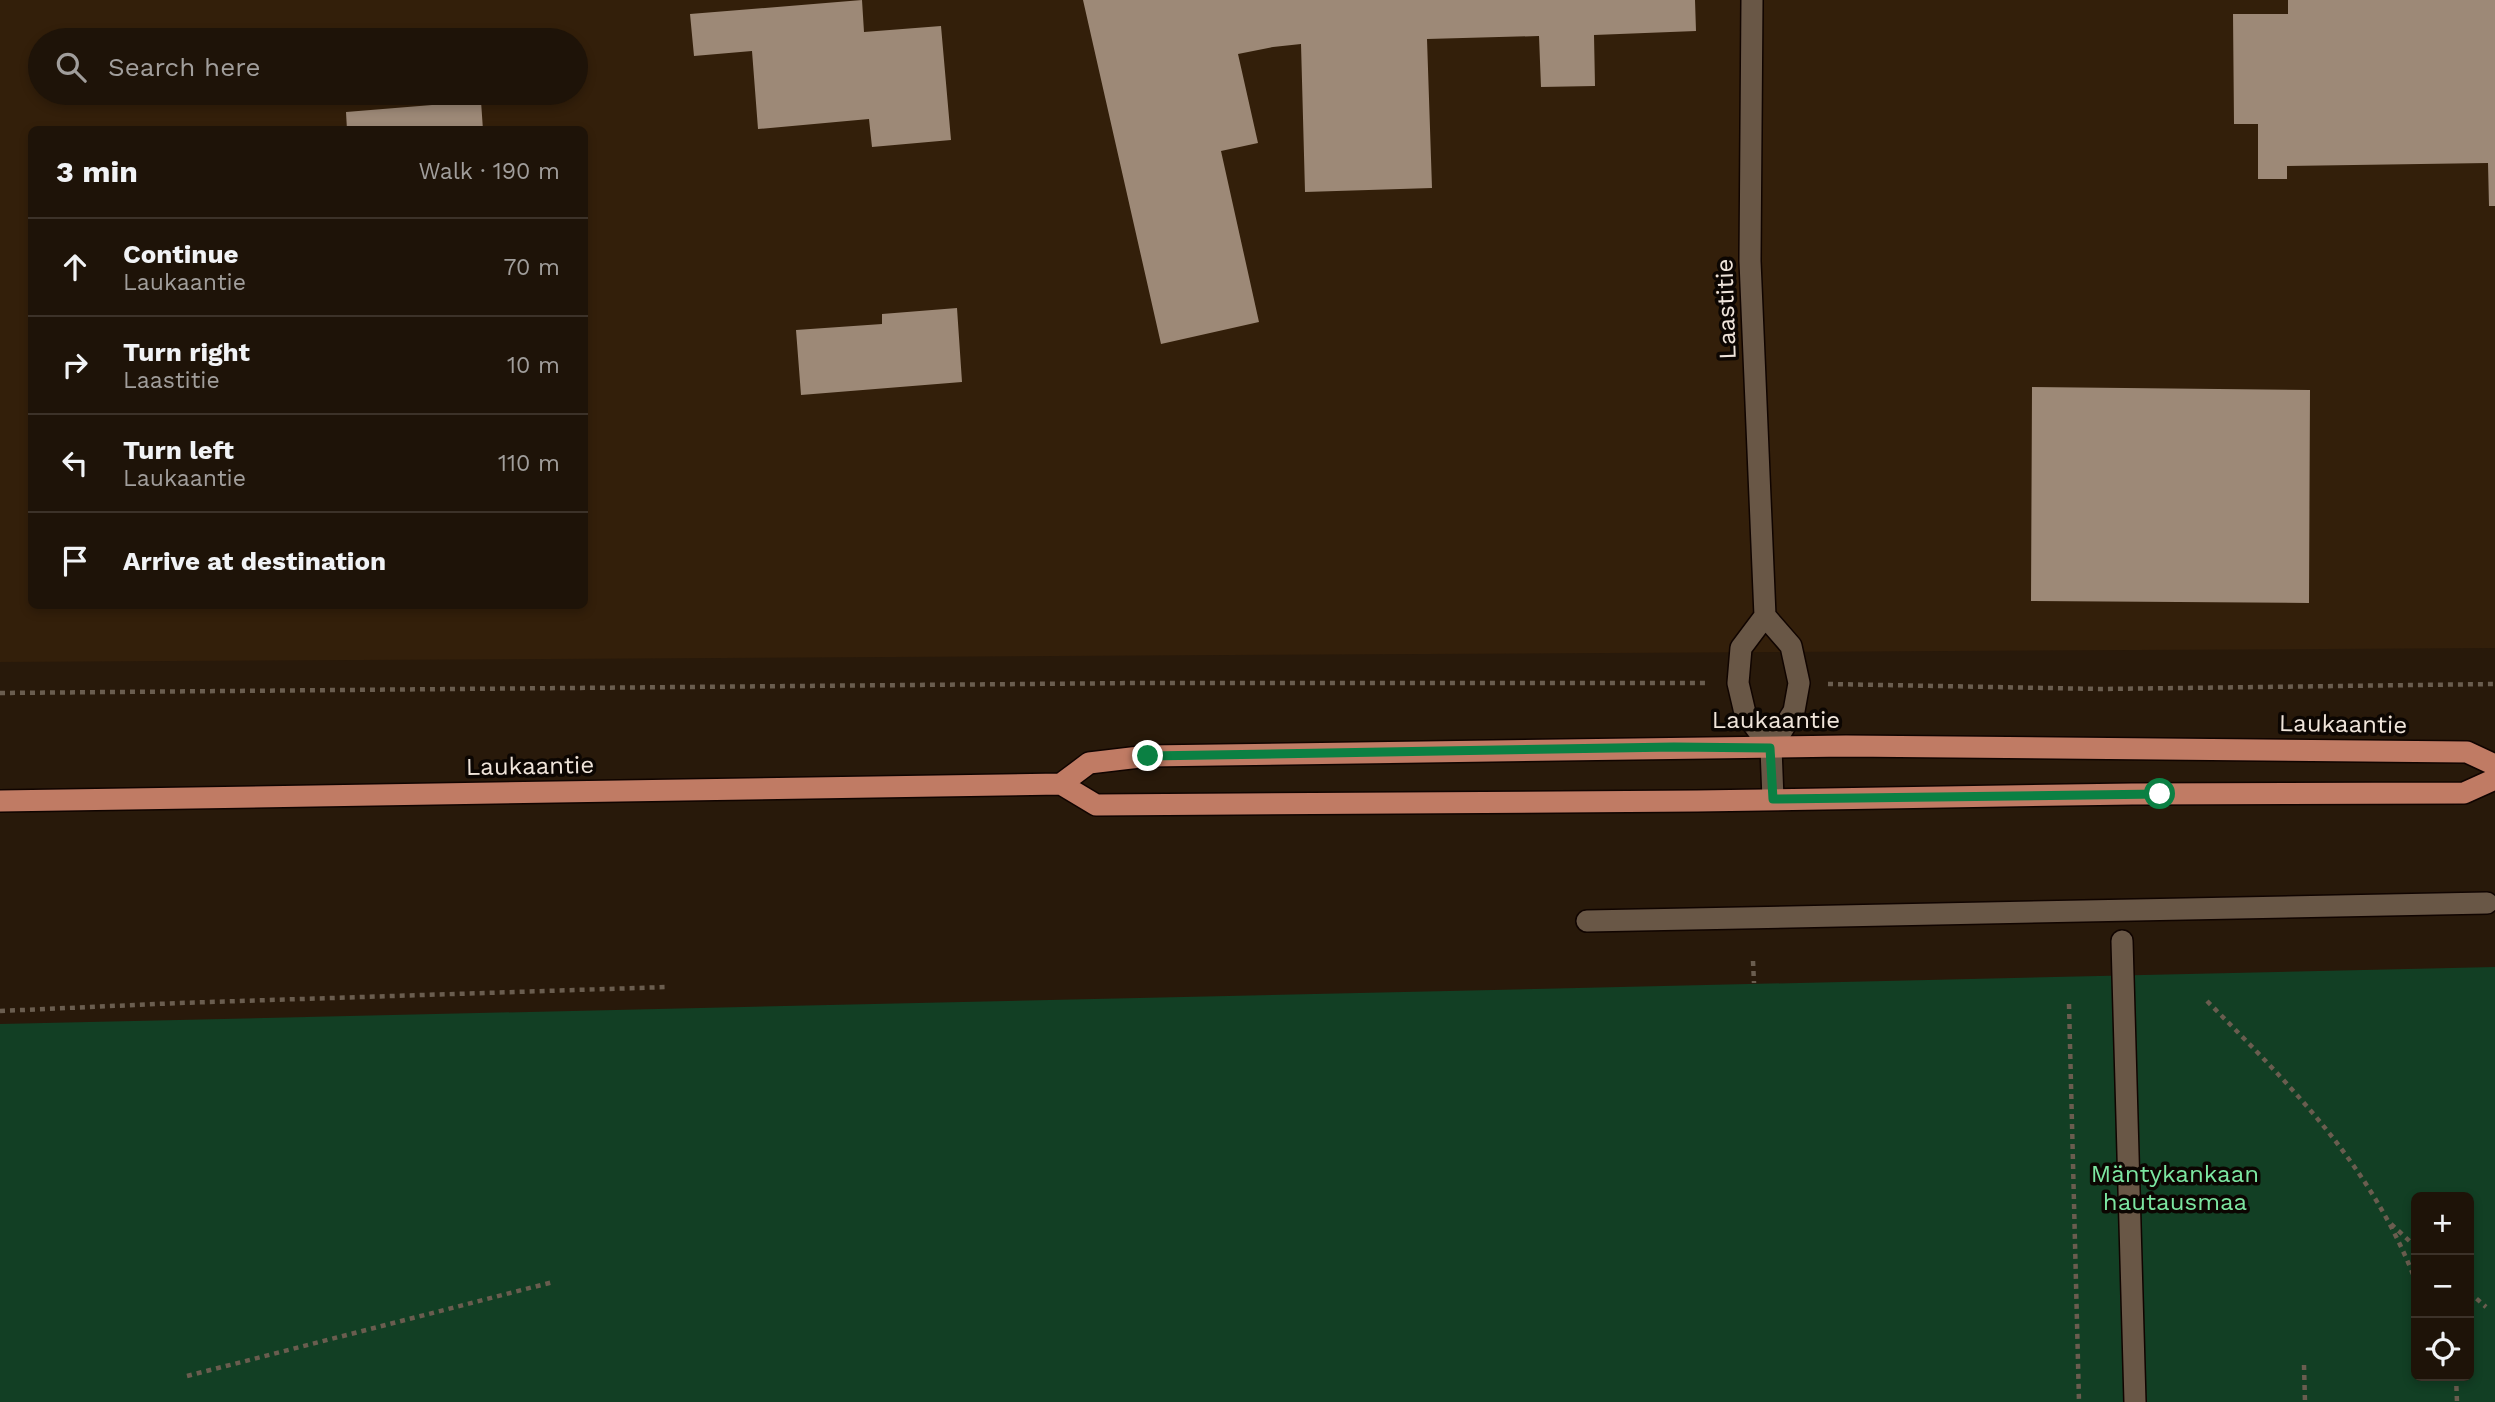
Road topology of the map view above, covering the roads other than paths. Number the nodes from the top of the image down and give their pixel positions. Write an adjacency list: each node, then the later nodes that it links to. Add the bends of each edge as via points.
1 (1752, 0): 2 (street, Laastitie, via 1750,261)
2 (1765, 616): 3 (street, via 1741,648 1738,683 1745,713); 3 (street, via 1791,646 1799,683 1794,711)
3 (1770, 748): 4 (main road, Laukaantie, via 2467,752); 6 (main road, Laukaantie, via 1148,756 1089,764); 7 (street)
4 (2495, 765)
5 (2495, 779): 7 (main road, via 2465,793)
6 (1061, 784): 7 (main road, via 1096,805); 8 (main road, Laukaantie)
7 (1773, 799)
8 (0, 801)
9 (2487, 903): 10 (street)
10 (1587, 921)
11 (2122, 941): 12 (street)
12 (2135, 1402)

